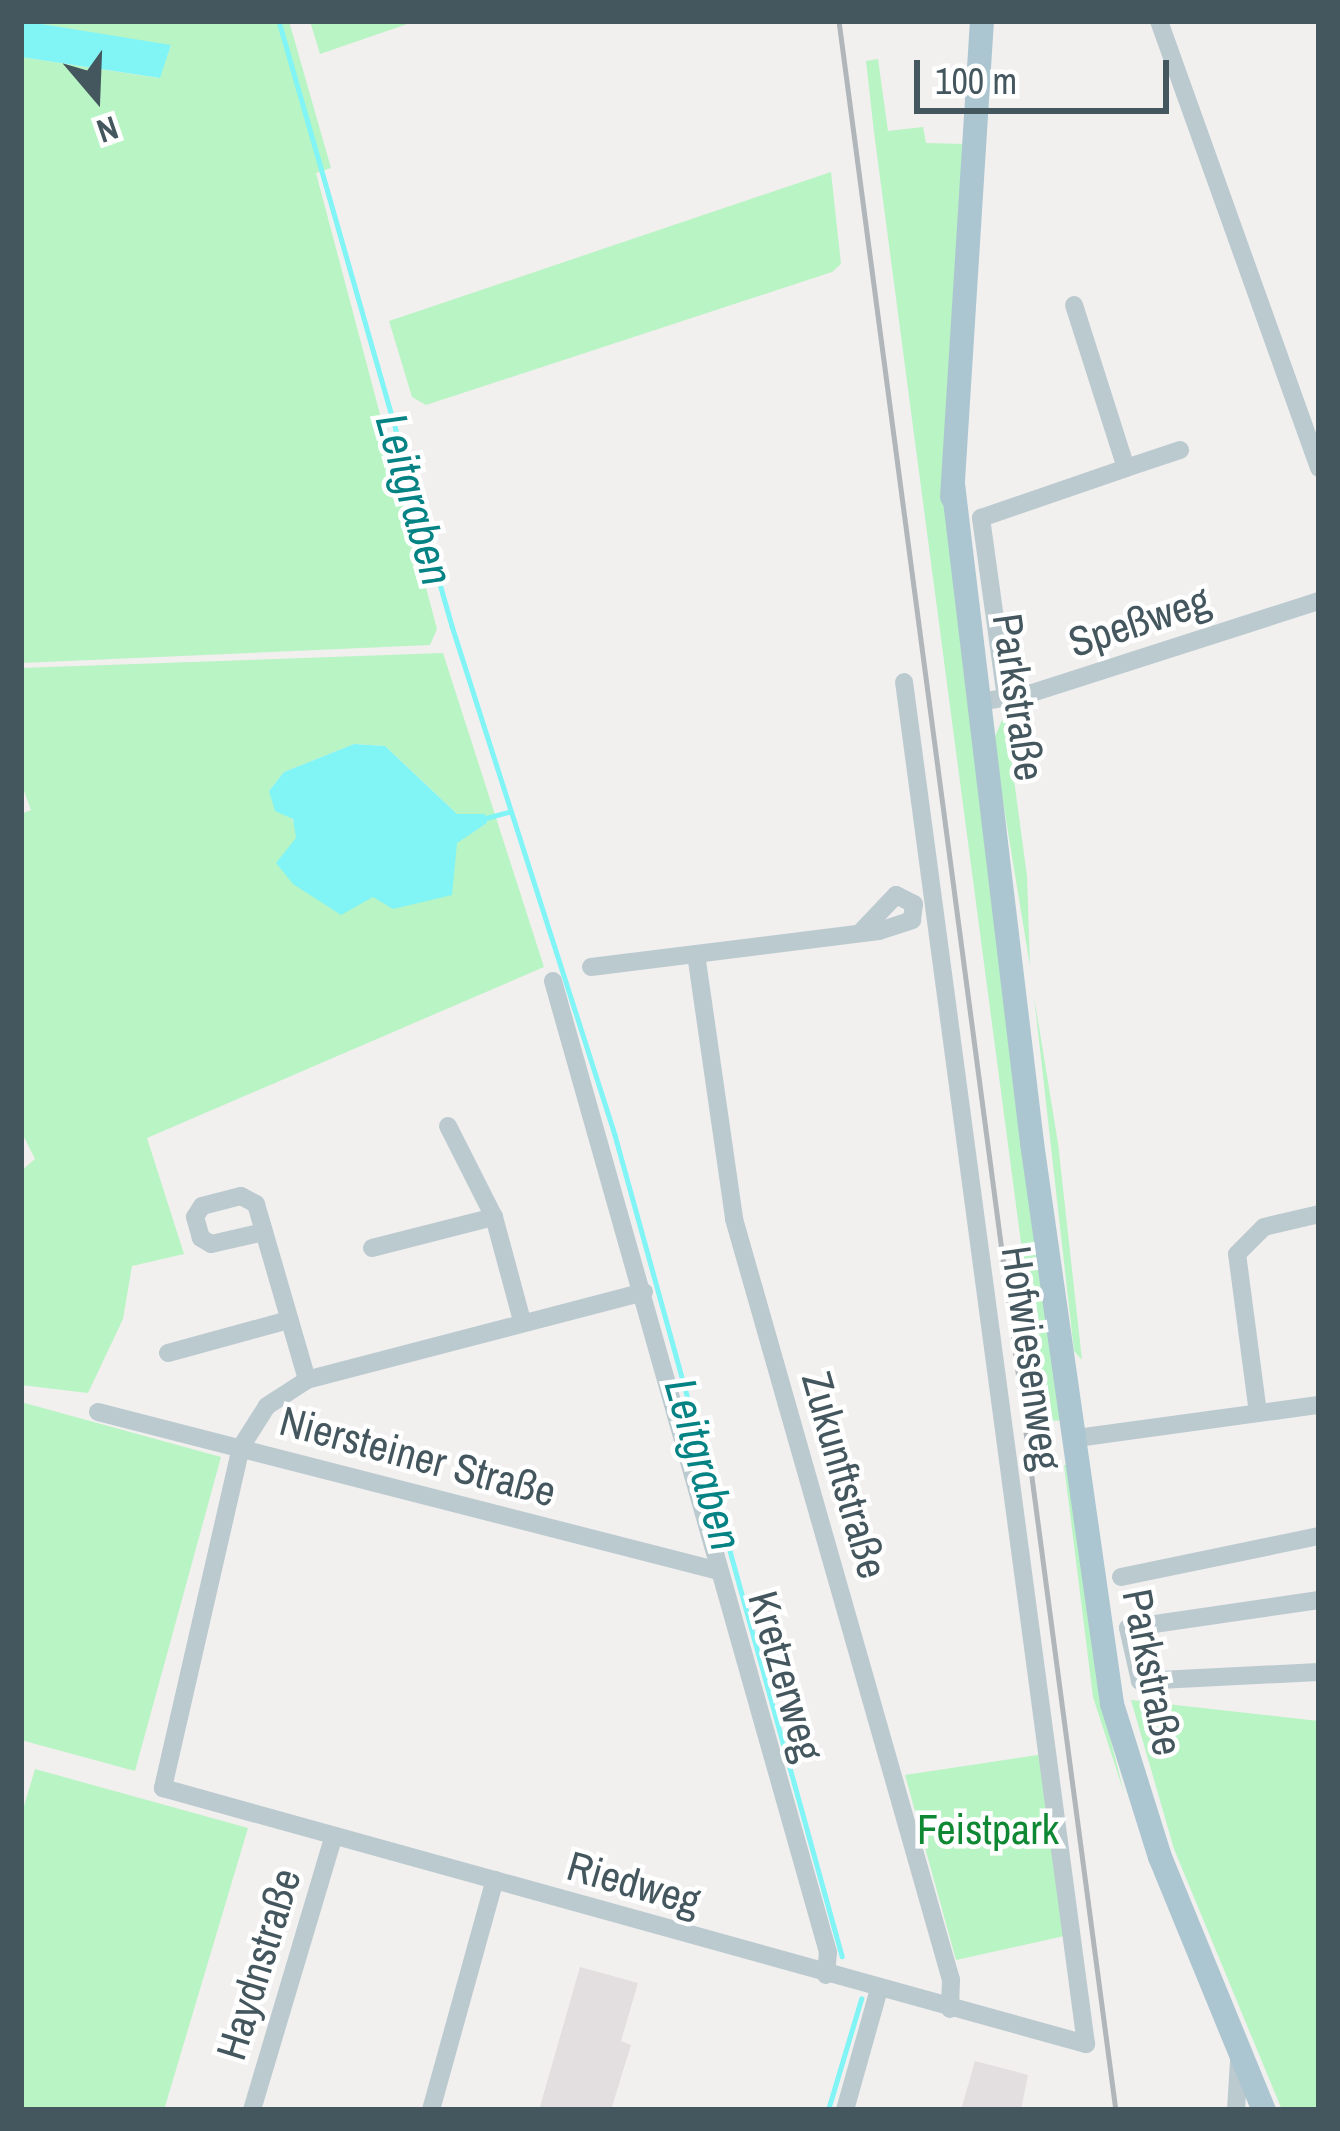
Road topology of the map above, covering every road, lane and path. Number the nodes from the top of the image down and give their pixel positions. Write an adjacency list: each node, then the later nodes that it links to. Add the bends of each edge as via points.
1 (982, 21): 4 (main road, Parkstraße)
2 (996, 21): 4 (main road, Parkstraße)
3 (1159, 21): 8 (street)
4 (981, 97): 12 (main road, Parkstraße, via 955,355 950,511)
5 (1074, 305): 7 (street)
6 (1180, 450): 7 (street)
7 (1126, 468): 11 (street, via 981,518)
8 (1319, 468)
9 (1319, 601): 11 (street, Speßweg)
10 (904, 682): 13 (street, Hofwiesenweg)
11 (1006, 698): 12 (street, Speßweg)
12 (980, 702): 30 (main road, Parkstraße)
13 (925, 912): 14 (street, via 896,895 860,933); 43 (street, Hofwiesenweg)
14 (696, 954): 15 (street); 41 (street, Zukunftstraße, via 734,1219 945,1957)
15 (591, 967)
16 (553, 981): 22 (street, Kretzerweg)
17 (448, 1126): 19 (street)
18 (1319, 1214): 29 (street, via 1264,1227 1237,1254)
19 (494, 1216): 21 (street); 24 (street)
20 (263, 1232): 23 (street)
21 (372, 1248)
22 (644, 1292): 24 (street); 33 (street, Kretzerweg)
23 (289, 1320): 25 (street); 26 (street)
24 (522, 1321): 26 (street)
25 (168, 1353)
26 (307, 1380): 31 (street, via 267,1406)
27 (1319, 1405): 29 (street)
28 (98, 1412): 31 (street, Niersteiner Straße)
29 (1258, 1413): 30 (street)
30 (1077, 1438): 42 (main road, Parkstraße, via 1123,1746)
31 (241, 1447): 33 (street, Niersteiner Straße); 37 (street, Riedweg, via 163,1788)
32 (1319, 1536): 34 (street)
33 (719, 1571): 39 (street, Kretzerweg, via 828,1952)
34 (1121, 1577)
35 (1319, 1600): 36 (street, via 1127,1628 1140,1681)
36 (1319, 1672)
37 (333, 1838): 38 (street, Riedweg); 44 (street, Haydnstraße)
38 (496, 1880): 39 (street, Riedweg); 45 (street)
39 (826, 1975): 40 (street, Riedweg)
40 (879, 1989): 41 (street, Riedweg); 46 (street)
41 (950, 2009): 43 (street, Riedweg)
42 (1234, 2039): 47 (street); 48 (main road, Parkstraße)
43 (1086, 2044)
44 (252, 2110)
45 (431, 2110)
46 (844, 2110)
47 (1236, 2110)
48 (1264, 2110)

